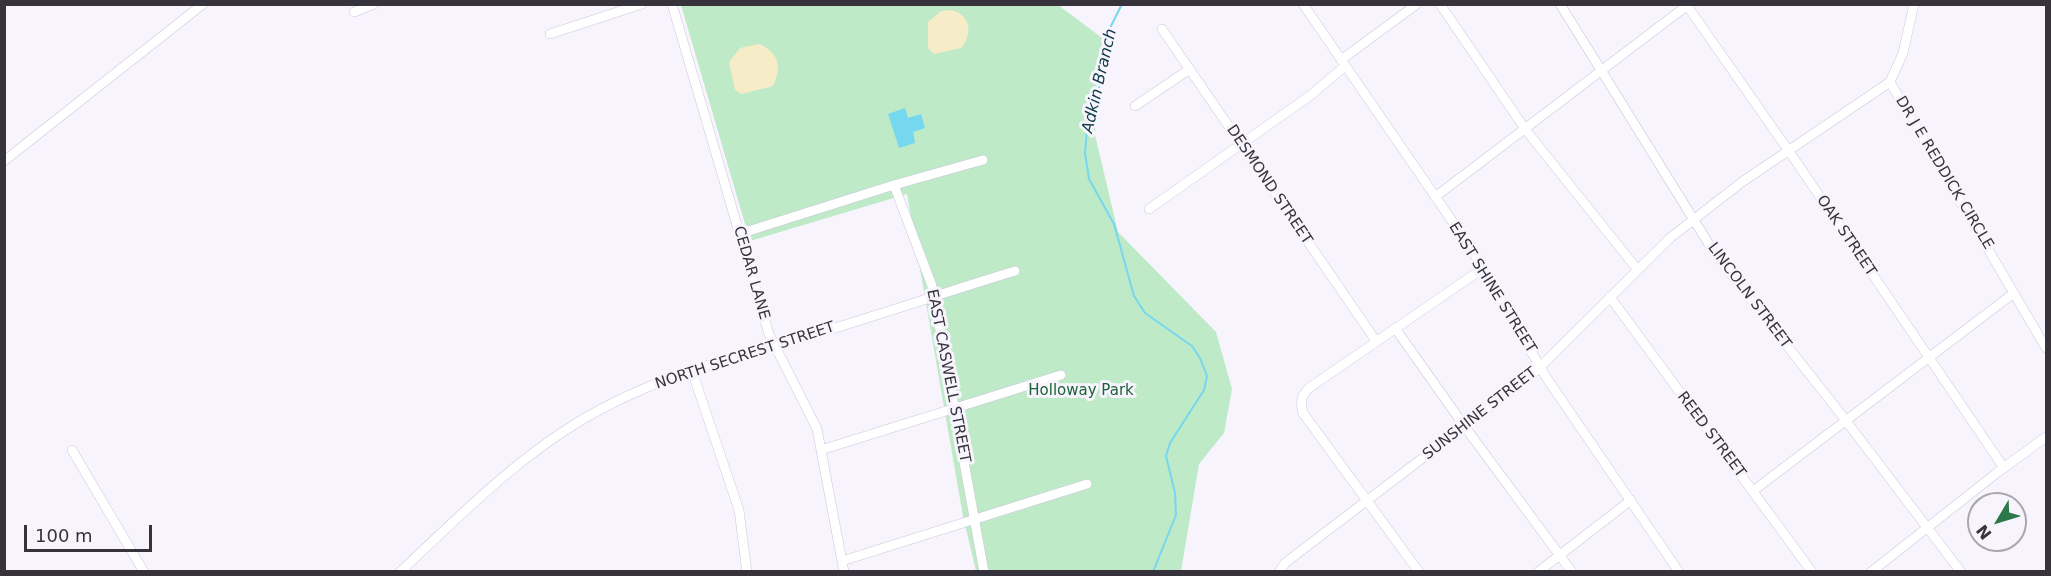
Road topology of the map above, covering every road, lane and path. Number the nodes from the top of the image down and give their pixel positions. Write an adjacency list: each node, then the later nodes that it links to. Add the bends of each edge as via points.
1 (203, 4): 23 (street)
2 (374, 4): 11 (street)
3 (642, 4): 13 (street)
4 (672, 4): 28 (street, CEDAR LANE)
5 (1303, 4): 14 (street, EAST SHINE STREET)
6 (1417, 4): 14 (street)
7 (1440, 4): 19 (street)
8 (1560, 4): 16 (street, LINCOLN STREET)
9 (1914, 4): 17 (street, via 1903,53)
10 (1687, 5): 16 (street); 21 (street, OAK STREET)
11 (354, 12)
12 (1162, 29): 15 (street, DESMOND STREET)
13 (550, 34)
14 (1343, 63): 20 (street, via 1311,95); 25 (street, EAST SHINE STREET)
15 (1190, 69): 18 (street); 20 (street, DESMOND STREET)
16 (1601, 71): 19 (street); 27 (street, LINCOLN STREET)
17 (1890, 82): 21 (street, DR J E REDDICK CIRCLE); 32 (street, DR J E REDDICK CIRCLE)
18 (1135, 106)
19 (1525, 129): 25 (street); 30 (street)
20 (1242, 144): 26 (street); 36 (street, DESMOND STREET)
21 (1789, 151): 27 (street, DR J E REDDICK CIRCLE); 39 (street, OAK STREET)
22 (983, 160): 24 (street)
23 (4, 161)
24 (894, 185): 28 (street); 33 (street, EAST CASWELL STREET)
25 (1435, 197): 29 (street, EAST SHINE STREET)
26 (1149, 209)
27 (1693, 220): 30 (street, SUNSHINE STREET); 44 (street, LINCOLN STREET, via 1744,292)
28 (739, 234): 37 (street, CEDAR LANE)
29 (1482, 268): 35 (street); 40 (street, EAST SHINE STREET)
30 (1637, 269): 34 (street, SUNSHINE STREET)
31 (1015, 272): 33 (street, NORTH SECREST STREET)
32 (2014, 293): 38 (street, DR J E REDDICK CIRCLE); 39 (street)
33 (934, 296): 37 (street, NORTH SECREST STREET); 43 (street, EAST CASWELL STREET)
34 (1610, 297): 40 (street, SUNSHINE STREET); 51 (street, REED STREET)
35 (1395, 328): 36 (street); 45 (street)
36 (1376, 341): 52 (street, via 1309,388 1301,403 1304,413)
37 (775, 344): 41 (street, NORTH SECREST STREET); 48 (street, CEDAR LANE, via 817,429)
38 (2046, 348)
39 (1928, 358): 44 (street); 49 (street, OAK STREET)
40 (1540, 367): 45 (street, SUNSHINE STREET); 53 (street, EAST SHINE STREET)
41 (692, 370): 60 (street, NORTH SECREST STREET, via 608,405 541,447); 61 (street, via 739,510)
42 (1061, 375): 43 (street)
43 (955, 408): 48 (street); 54 (street, EAST CASWELL STREET)
44 (1846, 421): 51 (street); 55 (street, LINCOLN STREET)
45 (1465, 427): 52 (street, SUNSHINE STREET); 56 (street)
46 (2046, 437): 49 (street)
47 (72, 450): 59 (street)
48 (821, 450): 57 (street, CEDAR LANE)
49 (2004, 468): 55 (street)
50 (1087, 484): 54 (street)
51 (1753, 491): 68 (street, REED STREET)
52 (1367, 500): 58 (street, SUNSHINE STREET); 64 (street)
53 (1630, 501): 56 (street); 67 (street, EAST SHINE STREET)
54 (975, 519): 57 (street); 63 (street, EAST CASWELL STREET)
55 (1928, 527): 69 (street); 70 (street, LINCOLN STREET)
56 (1560, 555): 65 (street); 66 (street)
57 (842, 561): 62 (street, CEDAR LANE)
58 (1280, 570)
59 (144, 572)
60 (400, 572)
61 (747, 572)
62 (844, 572)
63 (984, 572)
64 (1419, 572)
65 (1538, 572)
66 (1572, 572)
67 (1679, 572)
68 (1812, 572)
69 (1872, 572)
70 (1961, 572)

